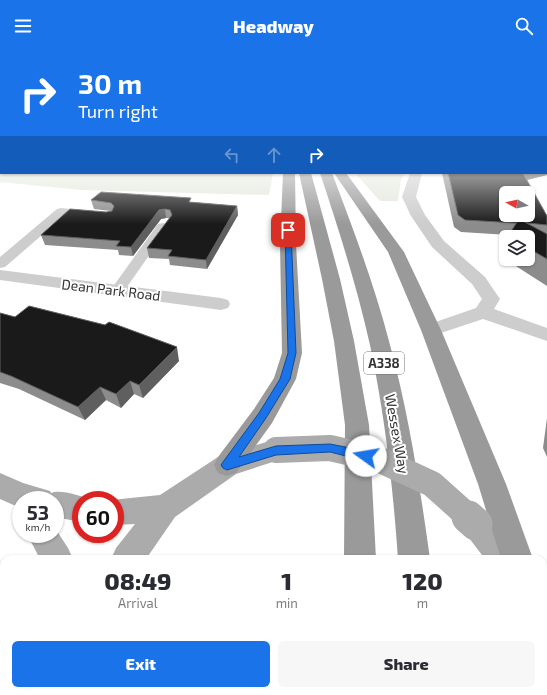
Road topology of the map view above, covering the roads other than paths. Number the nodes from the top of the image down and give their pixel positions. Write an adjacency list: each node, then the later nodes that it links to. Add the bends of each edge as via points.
1 (289, 174): 15 (highway, via 288,244 292,353 285,379 263,416)
2 (305, 174): 21 (highway, A338, via 344,341 357,425)
3 (326, 174): 22 (highway, Wessex Way / A338, via 380,343 408,494)
4 (341, 174): 13 (highway, via 396,252)
5 (416, 174): 12 (street, via 409,197 418,216 438,244 480,281 491,299)
6 (103, 216): 8 (lane, via 61,212)
7 (166, 223): 10 (lane)
8 (0, 264)
9 (0, 275): 10 (street, Dean Park Road)
10 (117, 291): 11 (street, Dean Park Road)
11 (221, 304)
12 (483, 312): 13 (street); 14 (street)
13 (431, 330): 24 (highway, via 492,484)
14 (547, 334)
15 (227, 465): 16 (main road); 23 (main road, bridge, via 276,450 330,448 378,459 432,484 476,524)
16 (165, 508): 17 (main road); 20 (main road)
17 (124, 511)
18 (47, 543): 19 (main road)
19 (55, 555)
20 (130, 555)
21 (360, 555)
22 (414, 555)
23 (502, 555)
24 (516, 555)

